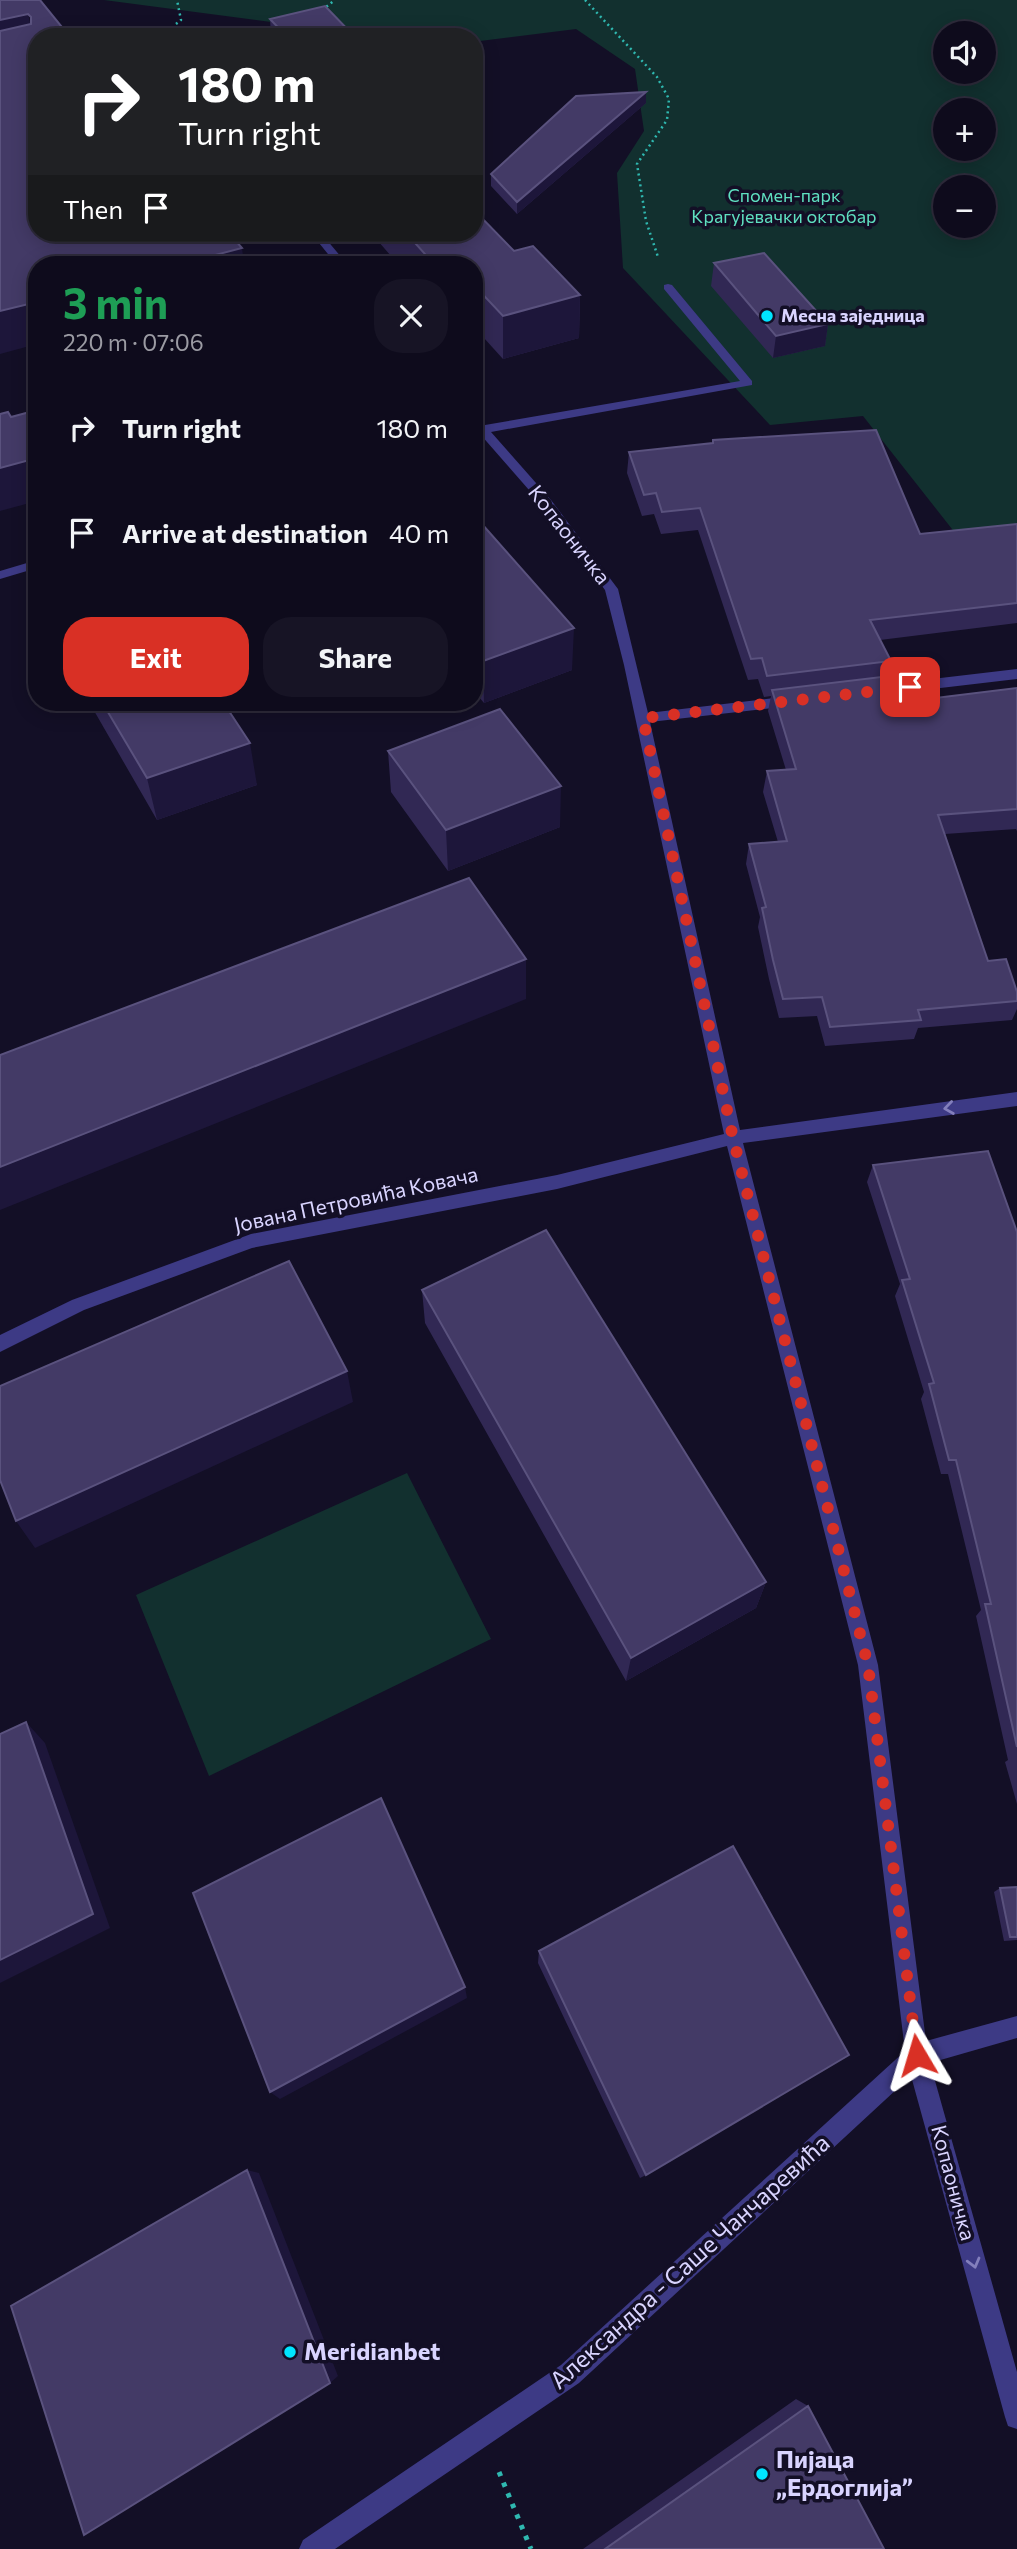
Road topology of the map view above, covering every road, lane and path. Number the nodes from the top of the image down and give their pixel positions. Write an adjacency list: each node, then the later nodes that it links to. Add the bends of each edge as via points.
1 (335, 0): 3 (path)
2 (585, 0): 6 (path, via 657,78 669,99 667,120 637,164 646,221)
3 (315, 16)
4 (324, 242): 5 (street)
5 (335, 256)
6 (668, 287): 7 (street, Копаоничка, via 748,383)
7 (483, 425)
8 (483, 433): 14 (street, Копаоничка, via 547,502 611,589)
9 (28, 567): 10 (street)
10 (0, 575)
11 (1017, 674): 12 (street)
12 (864, 692)
13 (809, 699): 14 (street)
14 (643, 718): 16 (street, Копаоничка)
15 (1017, 1098): 16 (street, Јована Петровића Ковача, one-way to 16)
16 (733, 1138): 17 (street, Јована Петровића Ковача, via 557,1182 251,1241 78,1305); 19 (street, Копаоничка, via 868,1665)
17 (0, 1344)
18 (1017, 2027): 19 (street)
19 (917, 2055): 20 (street, Копаоничка, one-way to 20); 21 (street, Александра - Саше Чанчаревића, via 570,2374)
20 (1017, 2417)
21 (483, 2435): 22 (street, Александра - Саше Чанчаревића); 23 (path)
22 (312, 2549)
23 (531, 2549)

